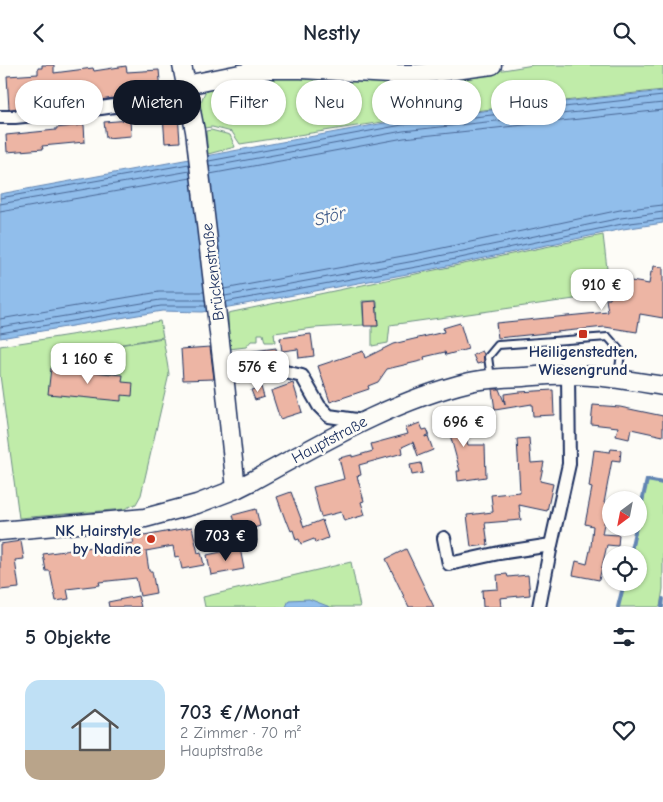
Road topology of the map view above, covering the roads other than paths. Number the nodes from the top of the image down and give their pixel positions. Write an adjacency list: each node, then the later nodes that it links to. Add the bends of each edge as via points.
1 (182, 65): 3 (street, Brückenstraße)
2 (492, 65): 4 (street, via 415,74 267,69)
3 (185, 80)
4 (201, 86)
5 (113, 105): 6 (street)
6 (0, 117)
7 (194, 125): 9 (street, Brückenstraße)
8 (568, 375): 10 (street, Hauptstraße); 11 (street, Hauptstraße); 17 (street, via 569,464)
9 (224, 376): 13 (street, via 276,370 302,376 319,406 329,416); 14 (street, Brückenstraße)
10 (491, 379): 11 (lane, via 488,357 498,345 608,337 621,352); 13 (street, Hauptstraße, via 424,395)
11 (618, 379): 12 (street, Hauptstraße)
12 (663, 386)
13 (362, 421): 14 (street, Hauptstraße)
14 (236, 489): 15 (street, Hauptstraße, via 197,504 145,517)
15 (0, 531)
16 (444, 537): 17 (street, via 449,563)
17 (551, 545): 18 (street)
18 (539, 607)

